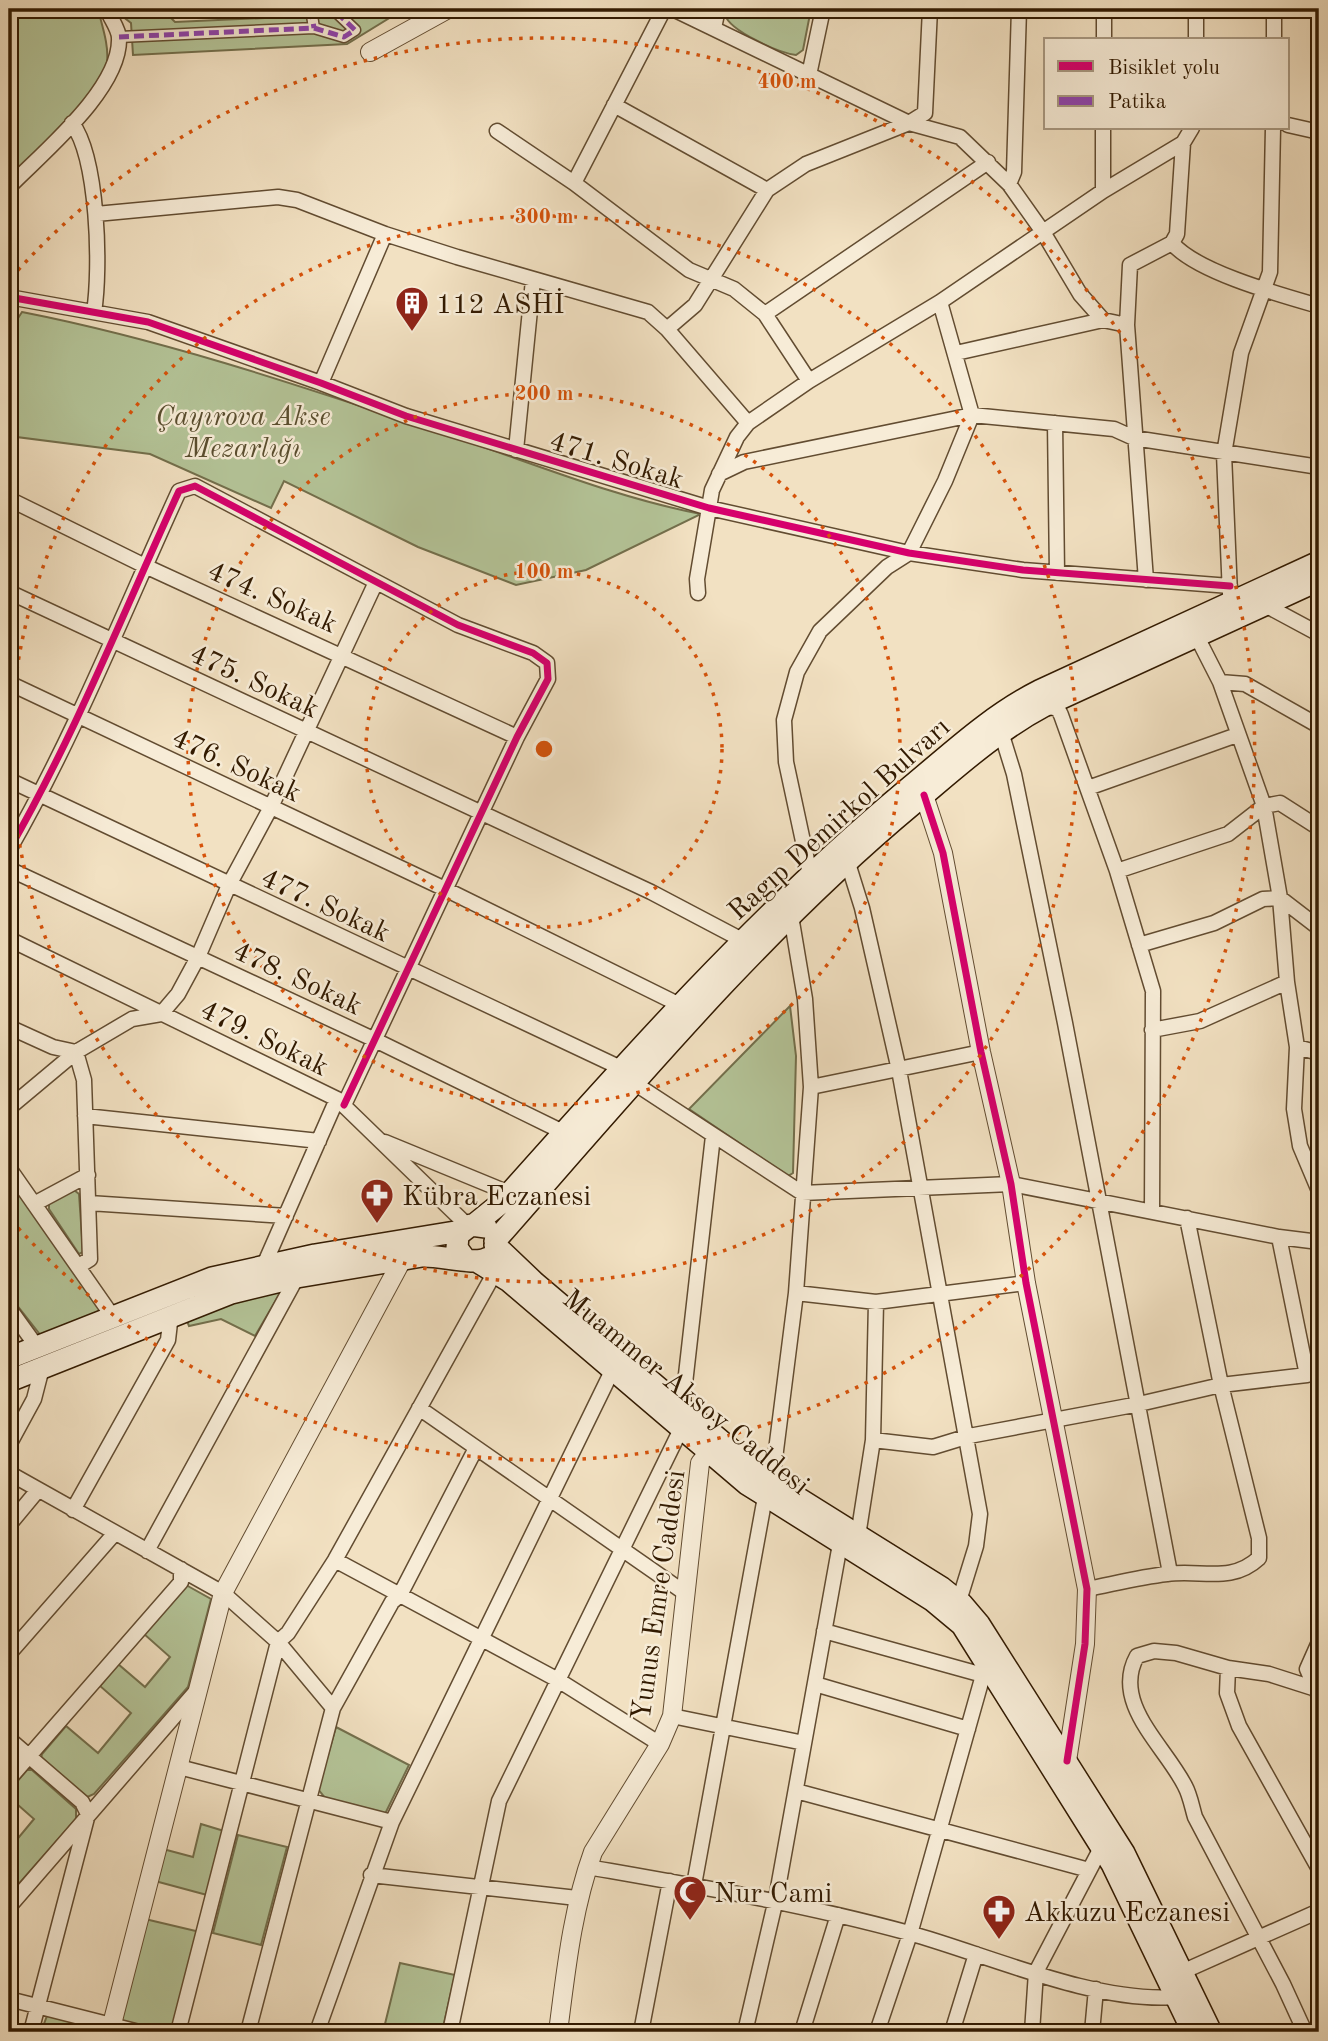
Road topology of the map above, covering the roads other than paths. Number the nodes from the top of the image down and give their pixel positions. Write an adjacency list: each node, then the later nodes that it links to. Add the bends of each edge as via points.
1 (107, 9): 16 (street)
2 (311, 9): 14 (street)
3 (333, 9): 14 (street, via 355,30 344,37)
4 (448, 9): 20 (street)
5 (664, 9): 22 (street)
6 (673, 9): 15 (street)
7 (718, 9): 15 (street)
8 (823, 9): 21 (street)
9 (930, 9): 23 (street, via 925,113)
10 (1019, 9): 34 (street, via 1014,172)
11 (1104, 9): 17 (street)
12 (1196, 9): 18 (street)
13 (1274, 9): 19 (street)
14 (314, 27): 16 (street)
15 (714, 28): 21 (street)
16 (120, 37): 24 (street, via 113,70)
17 (1104, 38)
18 (1196, 38)
19 (1274, 38)
20 (370, 52)
21 (809, 75): 23 (street)
22 (614, 105): 33 (street); 36 (street)
23 (909, 122): 32 (street, via 960,137); 36 (street, via 806,164)
24 (72, 124): 35 (street); 38 (street, via 86,147)
25 (1290, 125): 30 (street)
26 (1103, 130): 37 (street)
27 (1191, 130): 31 (street)
28 (1273, 130): 44 (street, via 1270,272)
29 (497, 131): 33 (street)
30 (1319, 132)
31 (1183, 144): 37 (street); 41 (street, via 1177,234)
32 (988, 162): 34 (street); 49 (street)
33 (574, 183): 42 (street, via 689,270)
34 (1009, 184): 39 (street)
35 (9, 187)
36 (767, 190): 42 (street)
37 (1103, 191): 39 (street)
38 (96, 214): 40 (street, via 278,197 298,200); 48 (street)
39 (1043, 232): 46 (street); 50 (street, via 1080,294)
40 (385, 234): 43 (street); 55 (street)
41 (1172, 243): 44 (street, via 1182,255); 51 (street, via 1130,265)
42 (712, 277): 49 (street); 52 (street, via 695,305)
43 (533, 280): 52 (street, via 622,302 648,313); 60 (street)
44 (1263, 289): 47 (street); 61 (street, via 1241,353)
45 (9, 297): 48 (street, 471. Sokak)
46 (940, 302): 53 (street); 54 (street)
47 (1319, 306)
48 (94, 312): 55 (street, 471. Sokak, via 148,322)
49 (765, 314): 54 (street)
50 (1103, 320): 51 (street); 53 (street)
51 (1127, 326): 59 (street)
52 (667, 329): 57 (street)
53 (956, 353): 56 (street)
54 (809, 381): 57 (street)
55 (321, 383): 60 (street, 471. Sokak, via 406,416)
56 (972, 415): 58 (street); 63 (street, via 744,462); 66 (street)
57 (748, 423): 63 (street)
58 (1055, 423): 59 (street, via 1114,429); 69 (street)
59 (1134, 438): 61 (street); 70 (street)
60 (516, 450): 65 (street, 471. Sokak)
61 (1224, 454): 62 (street); 75 (street)
62 (1319, 467)
63 (719, 474): 65 (street)
64 (9, 499): 68 (street, 474. Sokak)
65 (709, 509): 66 (street, 471. Sokak); 74 (street)
66 (909, 553): 69 (street, 471. Sokak); 102 (street, via 887,567 820,631 797,672 784,720 786,762)
67 (1319, 562): 75 (main road, Ragıp Demirkol Bulvarı)
68 (145, 566): 72 (street, via 180,491 195,486); 79 (street); 80 (street, 474. Sokak)
69 (1057, 573): 70 (street, 471. Sokak)
70 (1146, 580): 75 (street, 471. Sokak)
71 (1319, 580): 76 (main road, Ragıp Demirkol Bulvarı)
72 (376, 582): 80 (street); 89 (street, via 458,625 533,653 547,663 548,679)
73 (9, 592): 79 (street, 475. Sokak)
74 (698, 593)
75 (1231, 603): 76 (main road, Ragıp Demirkol Bulvarı); 77 (main road, Ragıp Demirkol Bulvarı)
76 (1265, 605): 78 (street)
77 (1193, 629): 82 (street); 83 (main road, Ragıp Demirkol Bulvarı); 102 (main road, Ragıp Demirkol Bulvarı, via 1003,711)
78 (1319, 634)
79 (112, 640): 84 (street); 86 (street, 475. Sokak)
80 (344, 655): 86 (street); 89 (street, 474. Sokak)
81 (9, 682): 84 (street, 476. Sokak)
82 (1220, 682): 85 (street, via 1245,684); 88 (street)
83 (1044, 706): 87 (main road, Ragıp Demirkol Bulvarı); 91 (street, via 1058,709)
84 (78, 715): 92 (street); 95 (street, 476. Sokak)
85 (1319, 726)
86 (307, 732): 95 (street); 96 (street, 475. Sokak)
87 (1001, 732): 93 (main road, Ragıp Demirkol Bulvarı); 140 (street, via 1014,774)
88 (1237, 735): 91 (street); 94 (street)
89 (517, 737): 96 (street)
90 (9, 780): 92 (street, 477. Sokak)
91 (1088, 788): 101 (street)
92 (40, 795): 98 (street); 103 (street, 477. Sokak)
93 (924, 795): 99 (main road, Ragıp Demirkol Bulvarı); 121 (street, via 943,853)
94 (1264, 806): 97 (street, via 1280,803); 101 (street, via 1228,834); 105 (street)
95 (271, 807): 103 (street); 104 (street, 476. Sokak)
96 (481, 813): 104 (street); 109 (street, 475. Sokak)
97 (1319, 828)
98 (9, 850)
99 (847, 860): 106 (main road, Ragıp Demirkol Bulvarı); 123 (street)
100 (9, 869): 111 (street, 478. Sokak)
101 (1117, 871): 110 (street)
102 (810, 874): 109 (main road, Ragıp Demirkol Bulvarı)
103 (229, 885): 111 (street); 112 (street, 477. Sokak)
104 (445, 889): 112 (street); 114 (street, 476. Sokak)
105 (1280, 898): 107 (street); 110 (street, via 1263,899 1214,923); 113 (street)
106 (791, 916): 124 (main road, Ragıp Demirkol Bulvarı); 125 (street, via 805,999)
107 (1319, 928)
108 (9, 939): 115 (street, 479. Sokak)
109 (744, 941): 114 (main road, Ragıp Demirkol Bulvarı)
110 (1139, 945): 117 (street, via 1153,991)
111 (198, 957): 115 (street); 118 (street, 478. Sokak)
112 (406, 969): 118 (street); 124 (street, 477. Sokak)
113 (1287, 982): 117 (street, via 1200,1021); 119 (street)
114 (682, 1006): 124 (main road, Ragıp Demirkol Bulvarı)
115 (161, 1014): 120 (street, via 132,1019); 126 (street, 479. Sokak)
116 (9, 1027): 120 (street, via 53,1048)
117 (1152, 1030): 143 (street)
118 (373, 1039): 126 (street); 129 (street, 478. Sokak)
119 (1297, 1047): 122 (street); 137 (street, via 1294,1109 1300,1146)
120 (76, 1052): 127 (street); 128 (street, via 84,1080)
121 (981, 1052): 123 (street); 135 (street)
122 (1319, 1054)
123 (899, 1070): 125 (street); 136 (street)
124 (629, 1076): 129 (main road, Ragıp Demirkol Bulvarı); 130 (street, 477. Sokak); 149 (main road, Ragıp Demirkol Bulvarı)
125 (811, 1087): 139 (street)
126 (341, 1102): 131 (street, 479. Sokak); 132 (street)
127 (9, 1108)
128 (85, 1116): 132 (street); 134 (street)
129 (565, 1133): 138 (main road, Ragıp Demirkol Bulvarı)
130 (713, 1136): 139 (street, 477. Sokak); 170 (street)
131 (377, 1138): 138 (street); 146 (street, 479. Sokak)
132 (319, 1141): 144 (street)
133 (9, 1168): 142 (street)
134 (88, 1175): 141 (street); 142 (street)
135 (1011, 1184): 136 (street); 140 (street); 155 (street)
136 (922, 1188): 139 (street); 157 (street)
137 (1319, 1191)
138 (509, 1193): 146 (main road, Ragıp Demirkol Bulvarı)
139 (802, 1193): 156 (street)
140 (1099, 1202): 143 (street); 168 (street)
141 (89, 1203): 144 (street); 153 (street, via 90,1259)
142 (34, 1204): 153 (street)
143 (1152, 1210): 145 (street)
144 (286, 1216): 151 (street)
145 (1187, 1217): 147 (street); 167 (street)
146 (468, 1227): 149 (main road, via 488,1228); 151 (main road); 152 (main road, via 456,1244)
147 (1279, 1237): 148 (street); 165 (street)
148 (1319, 1242)
149 (495, 1243): 152 (main road, via 490,1256); 170 (main road)
150 (402, 1260): 152 (main road, via 434,1255); 154 (main road); 191 (street)
151 (264, 1265): 161 (main road, via 201,1282)
152 (479, 1265): 164 (main road, Muammer Aksoy Caddesi); 169 (street)
153 (79, 1266): 161 (street)
154 (298, 1277): 160 (main road); 186 (street)
155 (1026, 1283): 157 (street); 171 (street)
156 (796, 1293): 158 (street); 179 (street)
157 (939, 1295): 158 (street); 172 (street)
158 (876, 1302): 173 (street)
159 (9, 1308): 163 (street)
160 (171, 1314): 163 (main road); 181 (street, via 168,1340)
161 (113, 1317): 163 (main road)
162 (9, 1358): 163 (main road)
163 (40, 1358): 166 (main road); 174 (street, via 34,1399)
164 (612, 1371): 170 (main road, Muammer Aksoy Caddesi); 180 (street)
165 (1313, 1372): 167 (street)
166 (9, 1381)
167 (1221, 1385): 168 (street); 189 (street, via 1259,1538 1259,1558 1248,1568 1222,1576)
168 (1139, 1404): 171 (street); 189 (street)
169 (419, 1408): 176 (street); 187 (street)
170 (681, 1419): 175 (main road); 185 (street)
171 (1055, 1419): 172 (street); 190 (street)
172 (969, 1436): 173 (street, via 933,1447); 194 (street, via 981,1514)
173 (873, 1440): 184 (street)
174 (9, 1445)
175 (713, 1446): 179 (main road); 192 (street, Yunus Emre Caddesi, via 700,1463)
176 (476, 1448): 180 (street); 193 (street)
177 (9, 1473): 178 (street)
178 (38, 1490): 181 (street); 182 (street)
179 (769, 1490): 184 (main road); 208 (street)
180 (549, 1498): 185 (street); 196 (street)
181 (73, 1510): 183 (street)
182 (9, 1525)
183 (115, 1533): 186 (street); 199 (street)
184 (849, 1540): 194 (main road); 195 (street); 200 (main road, via 945,1609 970,1635)
185 (622, 1548): 192 (street); 202 (street)
186 (147, 1551): 188 (street)
187 (335, 1560): 193 (street); 197 (street)
188 (181, 1569): 191 (street); 213 (street, via 181,1582)
189 (1170, 1573): 190 (street)
190 (1087, 1589): 214 (street, via 1085,1644)
191 (223, 1593): 197 (street); 204 (street)
192 (685, 1593): 207 (street, Yunus Emre Caddesi)
193 (400, 1595): 196 (street); 206 (street)
194 (959, 1601): 214 (main road, via 1000,1654)
195 (824, 1631): 200 (street); 203 (street)
196 (481, 1639): 202 (street); 221 (street)
197 (278, 1642): 206 (street); 217 (street)
198 (1319, 1642): 205 (street, via 1307,1669)
199 (9, 1654)
200 (985, 1668): 209 (street); 223 (main road)
201 (1228, 1668): 205 (street, via 1269,1674); 225 (street, via 1227,1693 1240,1726); 237 (street, via 1154,1651 1137,1656 1128,1672 1134,1708 1186,1787 1195,1817)
202 (558, 1680): 212 (street); 230 (street, via 499,1801)
203 (815, 1684): 209 (street); 211 (street)
204 (201, 1686): 215 (street); 220 (street)
205 (1318, 1692)
206 (333, 1708): 219 (street)
207 (672, 1716): 208 (street); 212 (street, Yunus Emre Caddesi)
208 (723, 1727): 211 (street); 229 (street)
209 (968, 1729): 222 (street)
210 (9, 1739): 213 (street)
211 (804, 1743): 218 (street)
212 (660, 1744): 224 (street, Yunus Emre Caddesi)
213 (29, 1756): 216 (street); 220 (street, via 82,1802)
214 (1067, 1761): 240 (main road, via 1124,1853)
215 (179, 1767): 217 (street); 245 (street)
216 (9, 1779)
217 (242, 1784): 219 (street); 248 (street)
218 (796, 1791): 222 (street); 232 (street)
219 (309, 1801): 221 (street); 249 (street)
220 (88, 1814): 233 (street); 244 (street)
221 (392, 1822): 227 (street)
222 (939, 1830): 226 (street); 236 (street)
223 (1102, 1846): 226 (street); 242 (main road)
224 (587, 1867): 228 (street); 231 (street, Yunus Emre Caddesi)
225 (1319, 1869)
226 (1089, 1870): 239 (street)
227 (370, 1875): 230 (street); 250 (street)
228 (670, 1881): 229 (street); 253 (street)
229 (694, 1885): 232 (street)
230 (482, 1888): 231 (street); 251 (street)
231 (577, 1898): 252 (street, Yunus Emre Caddesi)
232 (776, 1899): 235 (street); 254 (street)
233 (9, 1907)
234 (1319, 1910): 237 (street)
235 (838, 1915): 236 (street); 255 (street)
236 (910, 1934): 238 (street); 256 (street)
237 (1259, 1938): 240 (street); 262 (street)
238 (976, 1954): 239 (street); 257 (street)
239 (1036, 1972): 241 (street); 258 (street)
240 (1182, 1972): 261 (main road)
241 (1096, 1989): 242 (street, via 1150,1998); 259 (street)
242 (1175, 1997): 260 (main road)
243 (9, 1999): 244 (street)
244 (37, 2006): 245 (street); 246 (street)
245 (111, 2029): 247 (street)
246 (31, 2032)
247 (139, 2032)
248 (178, 2032)
249 (248, 2032)
250 (317, 2032)
251 (450, 2032)
252 (558, 2032)
253 (640, 2032)
254 (745, 2032)
255 (802, 2032)
256 (877, 2032)
257 (952, 2032)
258 (1032, 2032)
259 (1092, 2032)
260 (1193, 2032)
261 (1211, 2032)
262 (1305, 2032)

